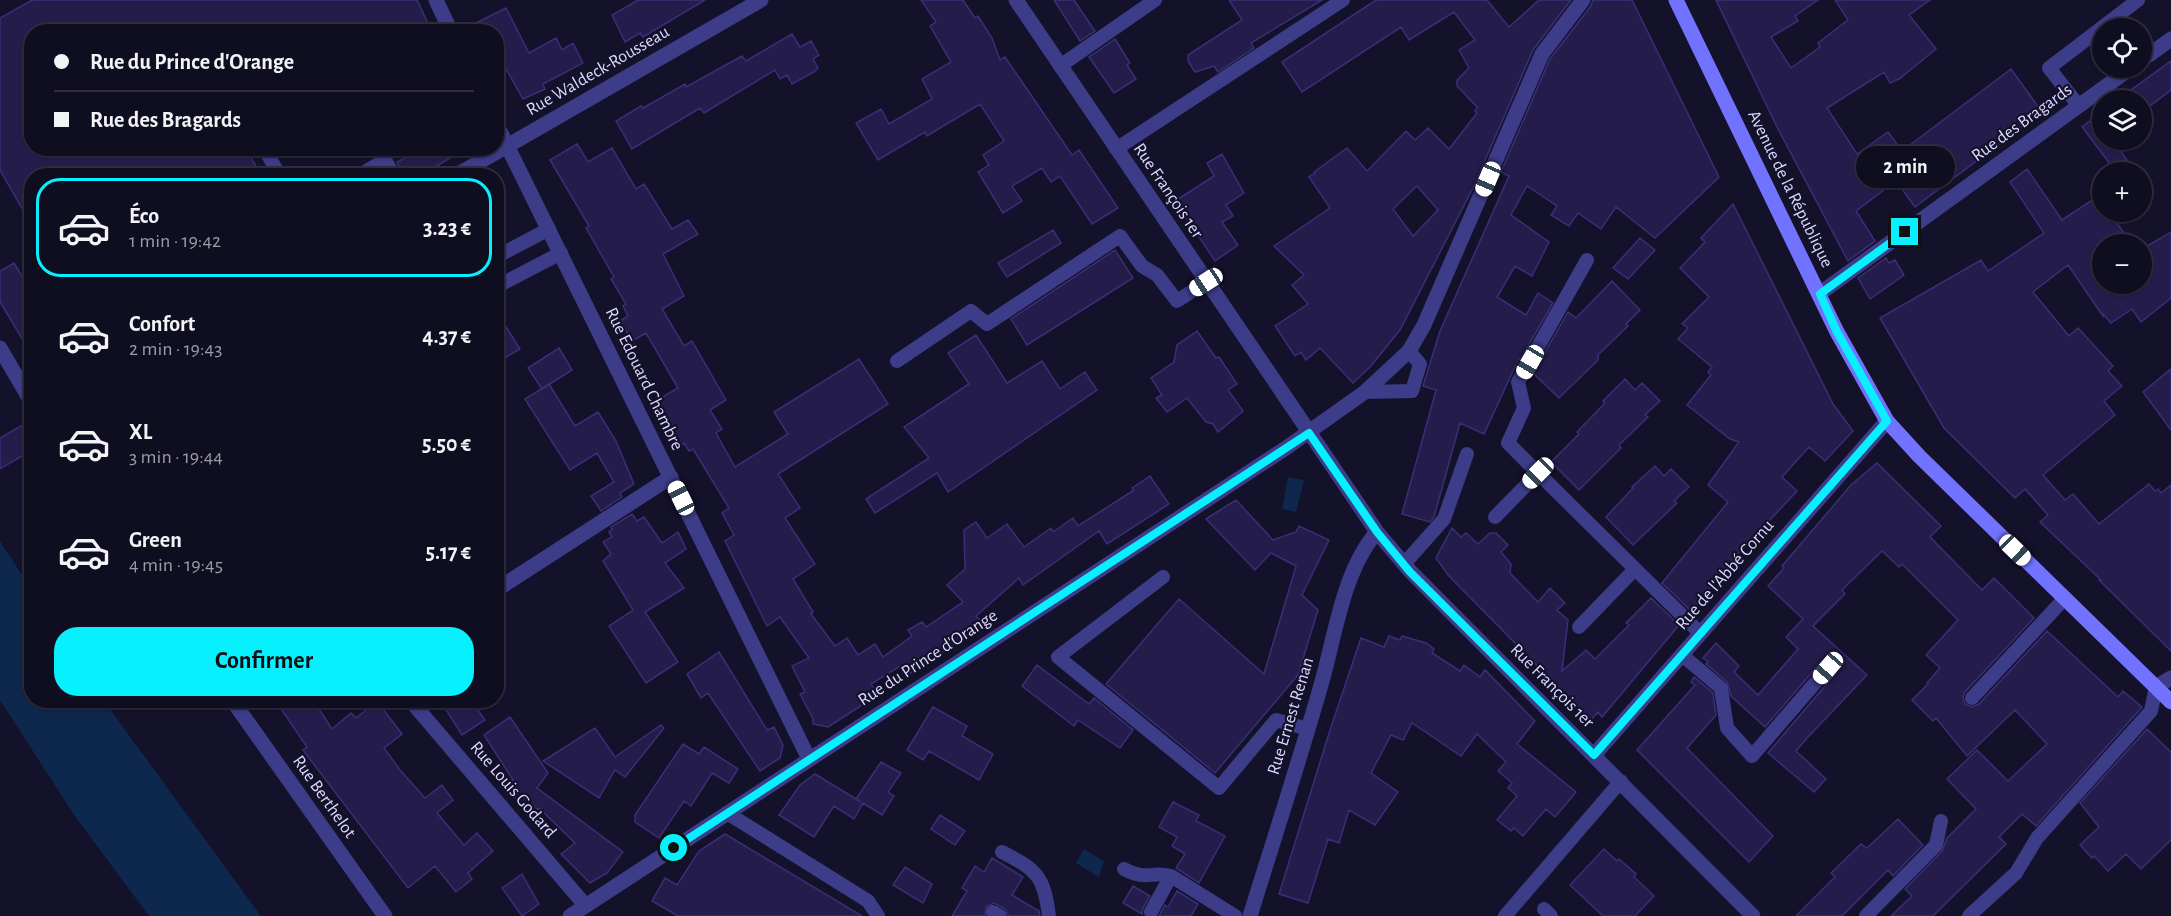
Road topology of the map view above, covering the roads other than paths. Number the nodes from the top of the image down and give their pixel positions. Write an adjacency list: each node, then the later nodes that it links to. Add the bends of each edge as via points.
1 (436, 0): 9 (street)
2 (761, 0): 16 (street, Rue Waldeck-Rousseau)
3 (1016, 0): 12 (street, Rue François 1er)
4 (1155, 0): 12 (lane)
5 (1343, 0): 18 (lane)
6 (1583, 0): 31 (street, via 1542,54 1424,325)
7 (1676, 0): 29 (main road, Avenue de la République)
8 (2138, 0): 14 (lane, via 2049,68)
9 (447, 24)
10 (2171, 39): 11 (street)
11 (2152, 53)
12 (1060, 66): 18 (street, Rue François 1er)
13 (2118, 78): 14 (street, Rue des Bragards)
14 (2079, 106): 29 (street, Rue des Bragards)
15 (504, 139): 16 (street, Rue Edouard Chambre)
16 (507, 145): 17 (street, Rue Waldeck-Rousseau); 23 (street, Rue Edouard Chambre)
17 (504, 147)
18 (1116, 149): 27 (street, Rue François 1er)
19 (489, 156): 22 (street, Rue Waldeck-Rousseau)
20 (372, 168): 21 (lane, via 385,160)
21 (390, 168)
22 (468, 168)
23 (549, 229): 24 (lane); 25 (street, Rue Edouard Chambre)
24 (504, 253)
25 (561, 254): 28 (lane); 39 (street, Rue Edouard Chambre)
26 (1587, 260): 38 (lane, via 1518,382 1524,408 1508,443)
27 (1206, 282): 32 (lane, via 1177,301 1158,275 1142,266 1120,236 987,324 971,311); 36 (street, Rue François 1er)
28 (504, 283)
29 (1820, 294): 35 (main road, Avenue de la République)
30 (0, 348): 33 (street)
31 (1409, 351): 34 (street, Rue du Prince d'Orange); 34 (lane, via 1420,364 1412,391)
32 (897, 361)
33 (24, 389)
34 (1365, 392): 36 (street, Rue du Prince d'Orange)
35 (1887, 421): 46 (main road, Avenue de la République); 48 (street, Rue de l'Abbé Cornu)
36 (1309, 433): 41 (street, Rue François 1er); 59 (street, Rue du Prince d'Orange)
37 (1467, 454): 42 (lane, via 1444,519)
38 (1538, 473): 40 (lane); 43 (lane)
39 (671, 477): 45 (street); 59 (street, Rue Edouard Chambre)
40 (1495, 517)
41 (1377, 532): 42 (street, Rue François 1er); 57 (street, Rue Ernest Renan, via 1367,542 1352,572)
42 (1404, 564): 58 (street, Rue François 1er)
43 (1635, 569): 47 (lane); 48 (lane)
44 (1163, 577): 57 (lane, via 1058,657 1219,788 1276,720)
45 (504, 585)
46 (2065, 598): 52 (main road, Avenue de la République); 53 (lane)
47 (1579, 627)
48 (1700, 633): 49 (street, Rue de l'Abbé Cornu)
49 (1682, 654): 50 (lane, via 1721,688 1727,728 1752,756); 58 (street, Rue de l'Abbé Cornu)
50 (1828, 668)
51 (2171, 678): 52 (street)
52 (2156, 687): 54 (main road, Avenue de la République); 77 (lane, via 2151,711 2037,838 2016,873)
53 (1972, 698)
54 (2171, 702)
55 (238, 708): 68 (street, Rue Berthelot)
56 (417, 708): 66 (street, Rue Louis Godard)
57 (1308, 729): 73 (street, Rue Ernest Renan)
58 (1594, 755): 60 (street, Rue François 1er)
59 (809, 759): 61 (street, Rue du Prince d'Orange)
60 (1621, 781): 74 (lane); 75 (street, Rue François 1er)
61 (727, 813): 66 (street, Rue du Prince d'Orange); 70 (lane, via 868,901)
62 (1941, 821): 76 (lane, via 1936,846)
63 (1002, 852): 71 (lane, via 1033,870 1042,883)
64 (1124, 869): 65 (lane, via 1144,877)
65 (1172, 876): 67 (lane); 72 (lane)
66 (585, 905): 69 (street, Rue du Prince d'Orange)
67 (1151, 912)
68 (385, 916)
69 (570, 916)
70 (878, 916)
71 (1048, 916)
72 (1235, 916)
73 (1250, 916)
74 (1505, 916)
75 (1753, 916)
76 (1866, 916)
77 (1969, 916)

